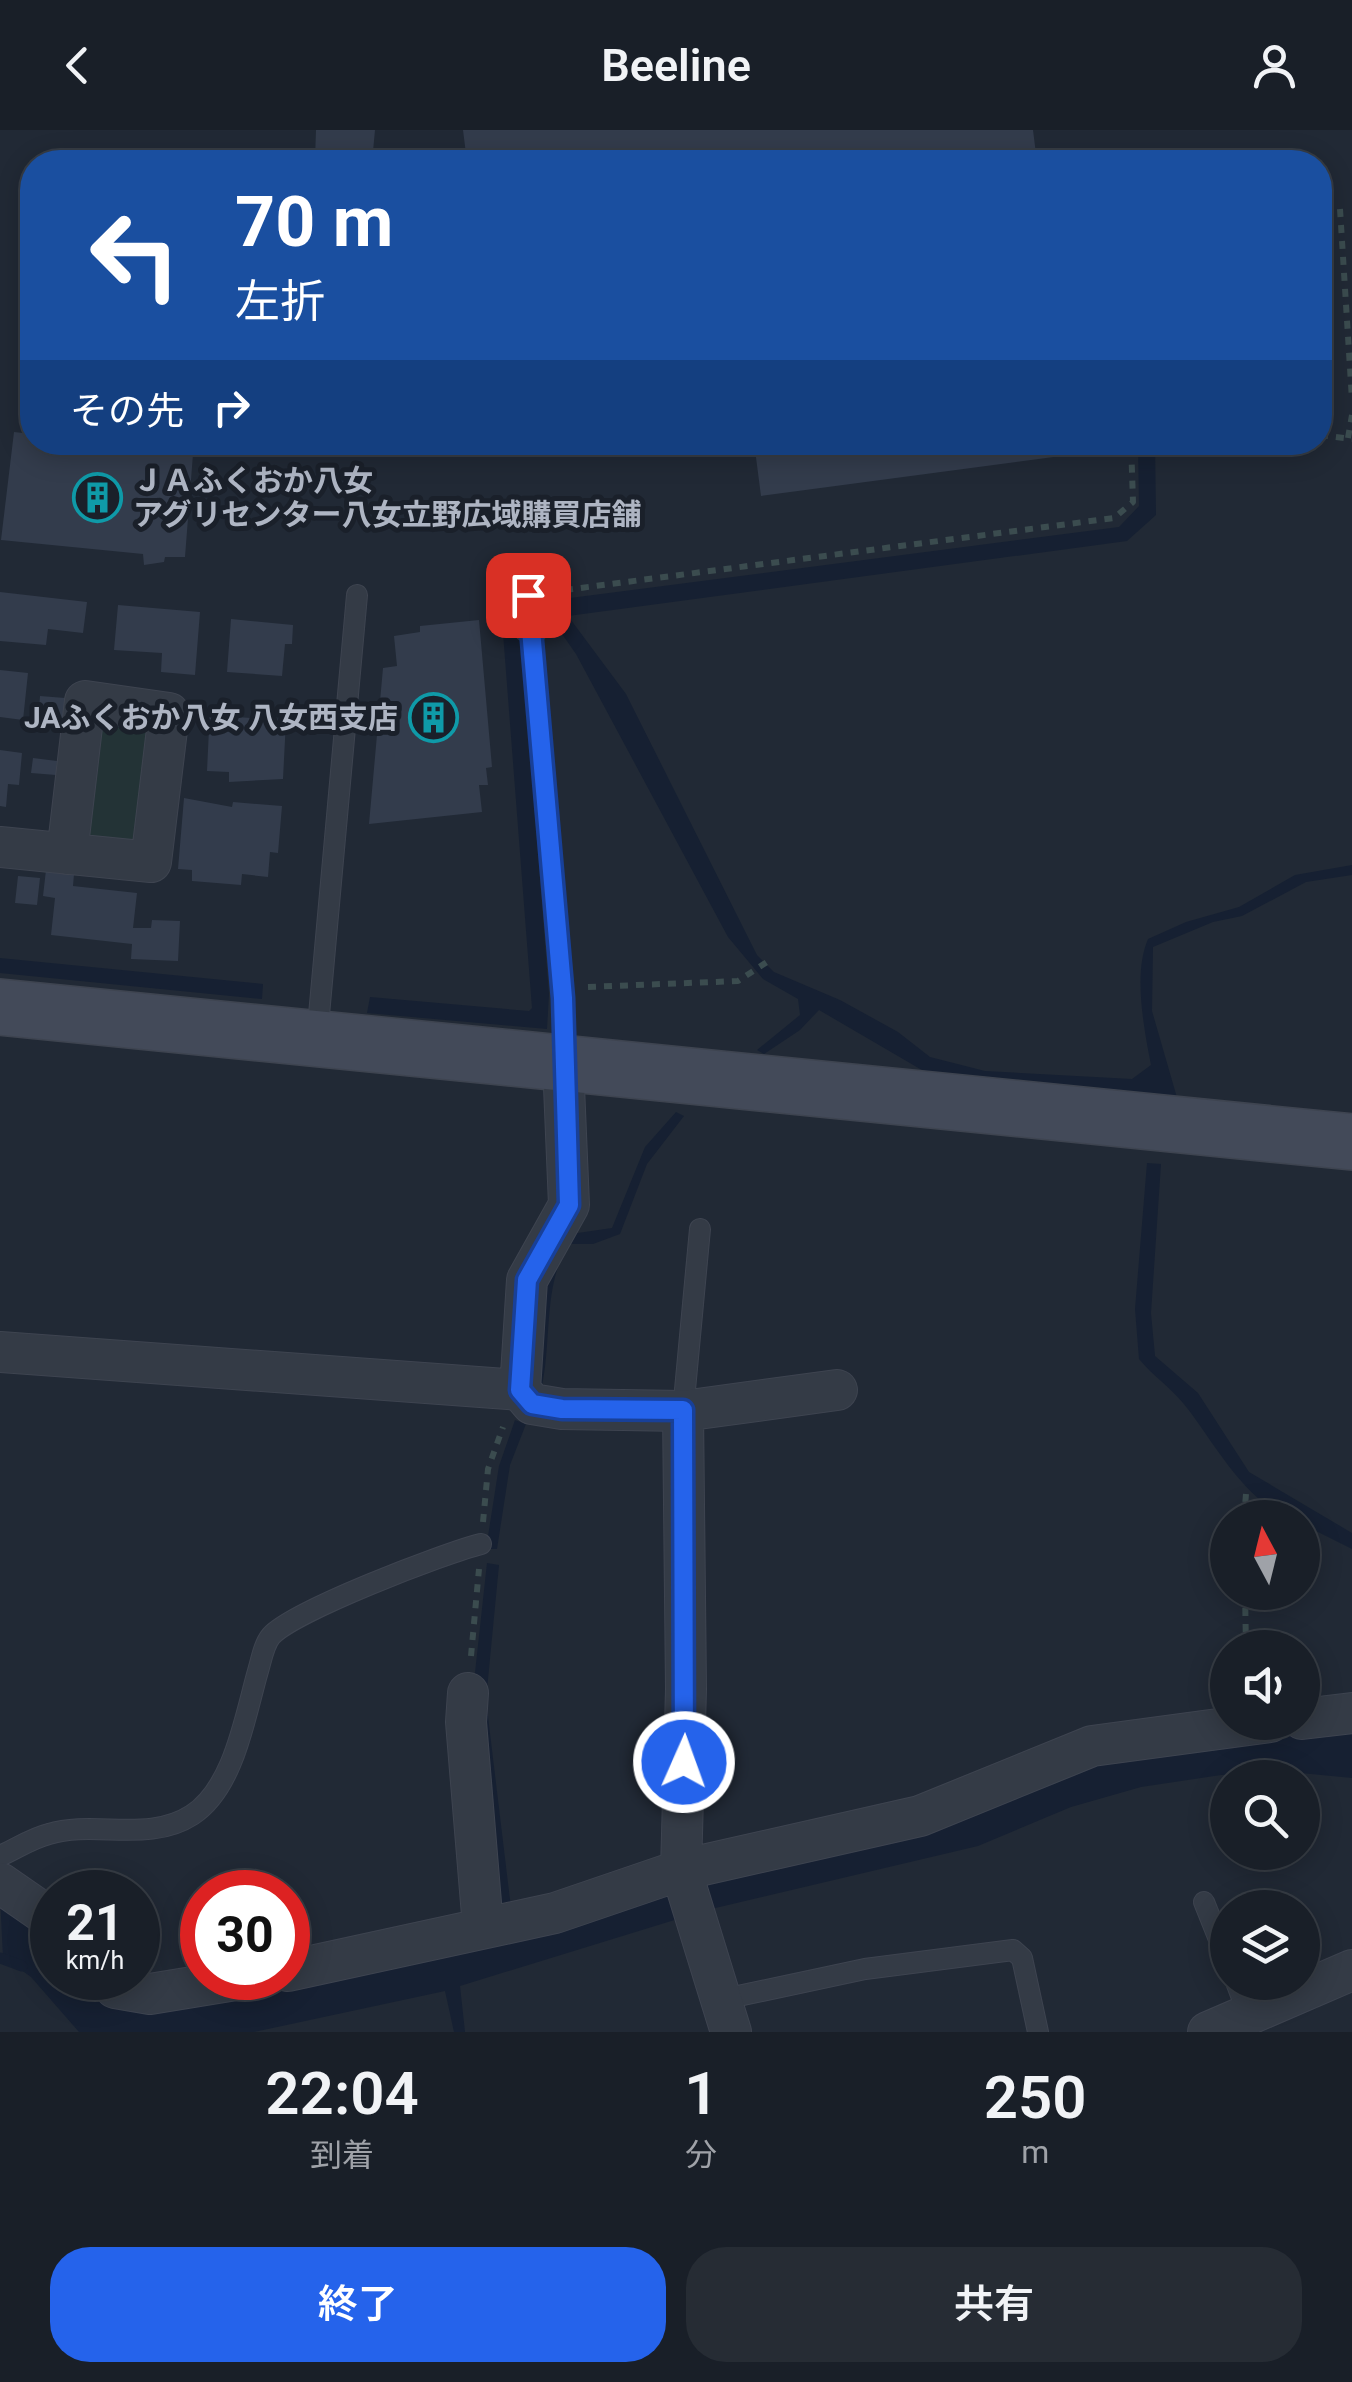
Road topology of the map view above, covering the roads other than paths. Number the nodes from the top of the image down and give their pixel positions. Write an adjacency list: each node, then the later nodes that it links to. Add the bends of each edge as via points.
1 (357, 596): 6 (lane)
2 (530, 609): 7 (lane)
3 (0, 847): 4 (street)
4 (67, 854)
5 (0, 1007): 6 (street)
6 (317, 1039): 7 (street)
7 (563, 1064): 8 (street); 11 (street, via 569,1205 527,1280)
8 (1352, 1142)
9 (700, 1229): 13 (lane)
10 (0, 1352): 11 (street)
11 (520, 1390): 13 (street, via 532,1404 562,1409)
12 (836, 1390): 13 (street)
13 (683, 1410): 20 (street)
14 (481, 1544): 19 (lane, via 304,1614 272,1636 224,1775 192,1816 141,1830 50,1833)
15 (468, 1693): 25 (street)
16 (1352, 1713): 17 (street)
17 (1320, 1717)
18 (1210, 1730): 20 (street, via 1092,1746 920,1816)
19 (0, 1856)
20 (681, 1870): 25 (street, via 554,1912); 30 (street)
21 (0, 1883): 23 (street)
22 (1204, 1902): 24 (lane)
23 (30, 1904)
24 (1210, 1917)
25 (483, 1927): 26 (street)
26 (310, 1966)
27 (1352, 1970): 28 (street)
28 (1320, 1978)
29 (1240, 2000): 32 (street)
30 (728, 2015): 31 (lane, via 865,1969 1013,1950 1022,1958)
31 (1038, 2032)
32 (1208, 2032)

